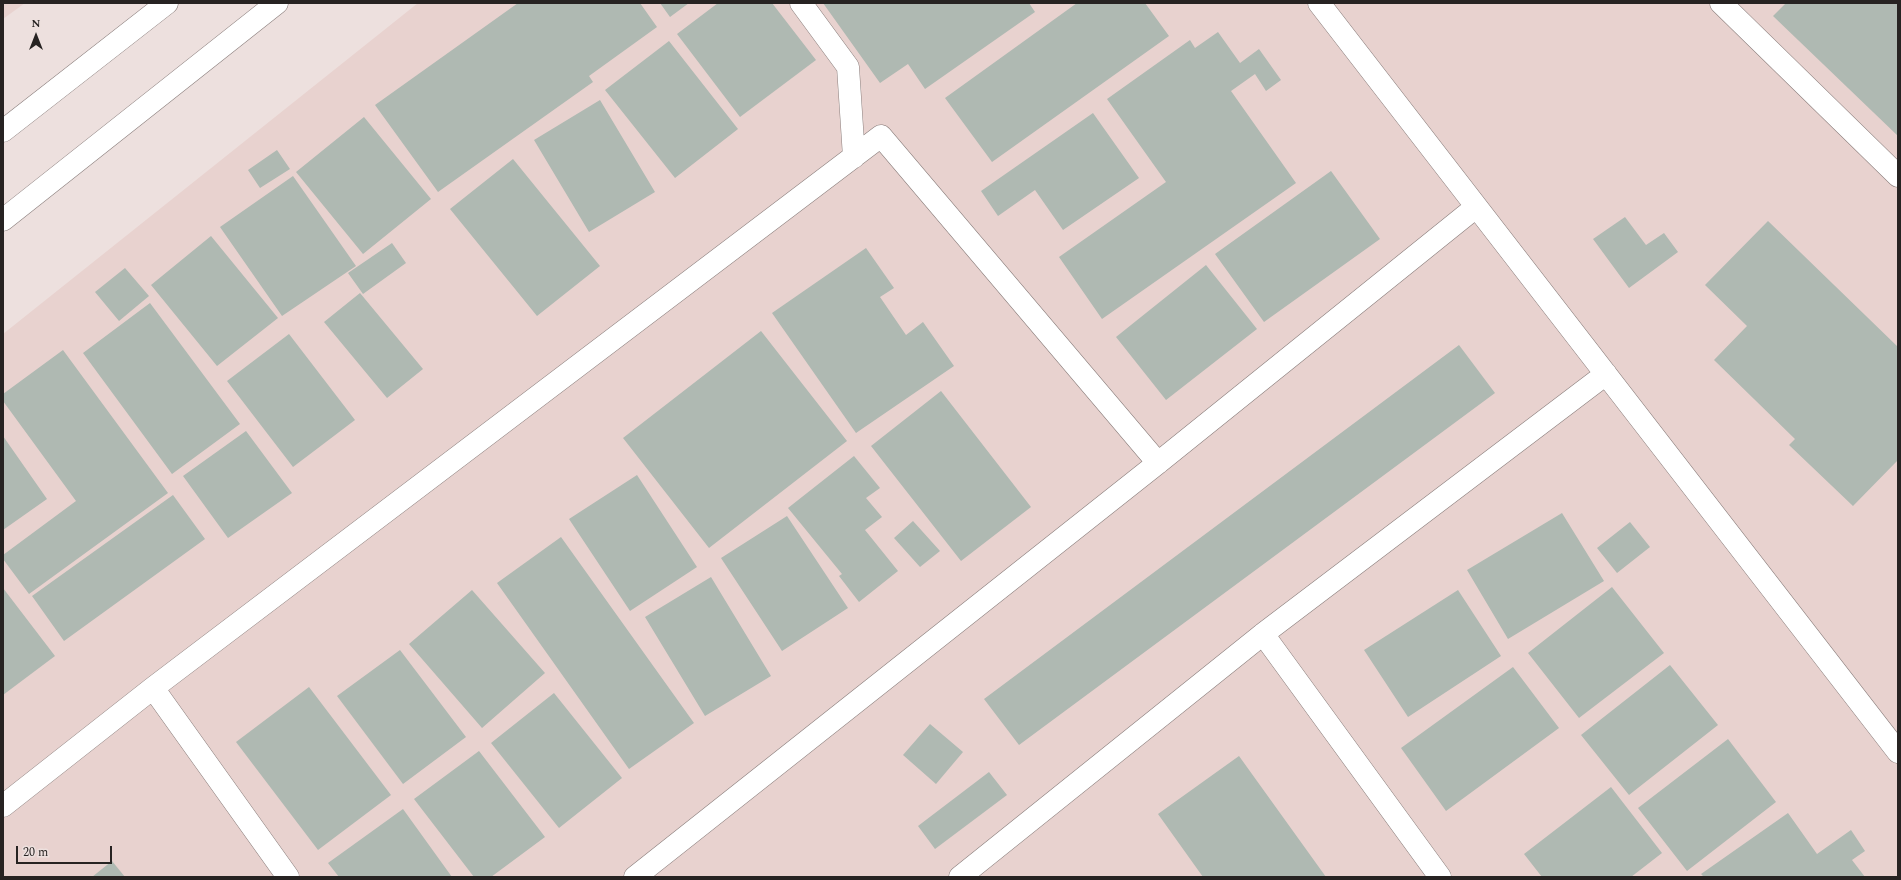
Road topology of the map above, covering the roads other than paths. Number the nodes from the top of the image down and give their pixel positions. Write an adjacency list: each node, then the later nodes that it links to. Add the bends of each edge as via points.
1 (167, 3): 6 (street)
2 (277, 3): 11 (street)
3 (802, 3): 7 (street, via 848,67)
4 (1318, 3): 9 (street)
5 (1721, 3): 8 (street)
6 (3, 131)
7 (854, 157): 14 (street, via 881,136); 16 (street)
8 (1898, 176)
9 (1461, 187): 10 (street); 12 (street)
10 (1476, 206): 12 (street); 13 (street)
11 (3, 220)
12 (1456, 222): 14 (street)
13 (1606, 374): 15 (street); 17 (street)
14 (1158, 463): 20 (street)
15 (1263, 634): 21 (street); 22 (street)
16 (153, 688): 18 (street); 19 (street)
17 (1898, 752)
18 (3, 806)
19 (288, 877)
20 (635, 877)
21 (960, 877)
22 (1440, 877)

